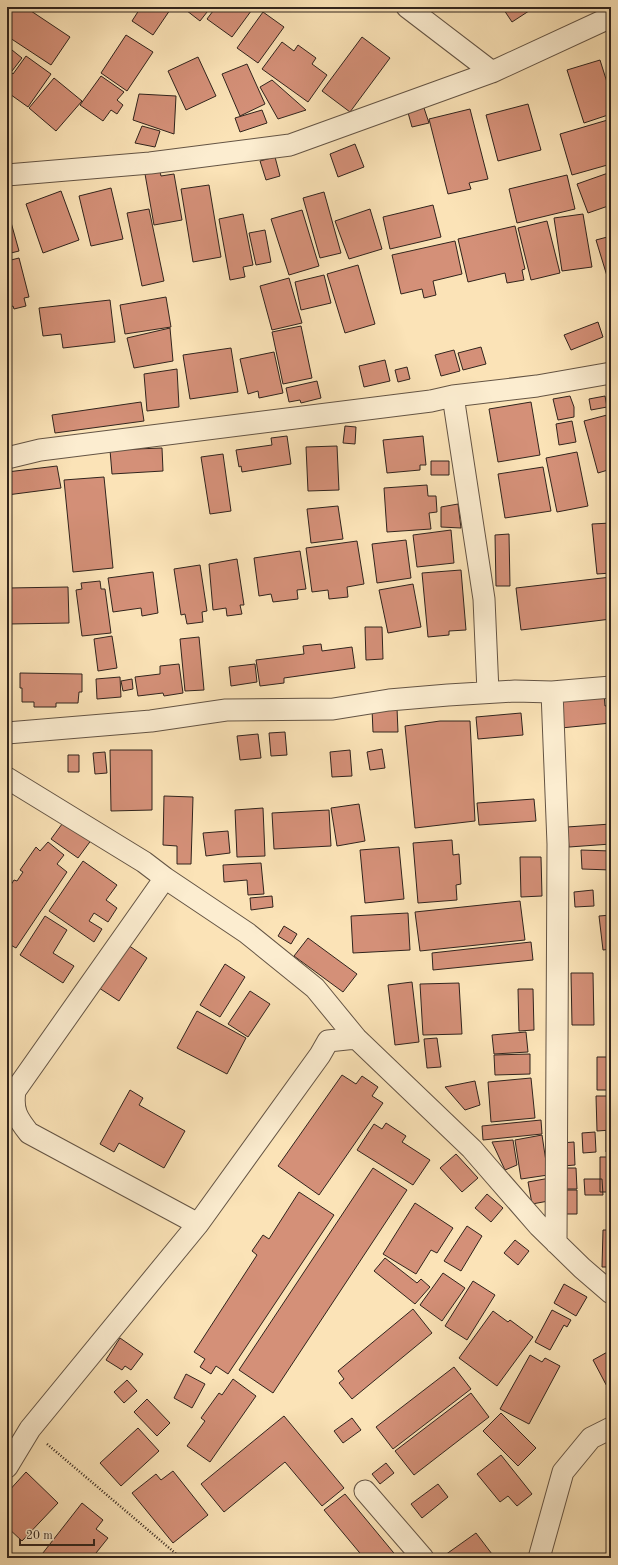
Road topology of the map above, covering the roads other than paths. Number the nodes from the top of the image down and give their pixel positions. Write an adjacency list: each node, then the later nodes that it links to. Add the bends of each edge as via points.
1 (407, 7): 3 (street)
2 (611, 17): 3 (street)
3 (492, 72): 4 (street, via 290,145 150,163)
4 (7, 175)
5 (611, 373): 6 (street, via 537,386)
6 (453, 396): 7 (street, via 40,450); 9 (street, via 484,599)
7 (7, 458)
8 (611, 687): 10 (street)
9 (488, 692): 10 (street); 11 (street, via 388,700 333,709 226,710 151,721)
10 (552, 692): 17 (street, via 558,844)
11 (7, 733)
12 (7, 778): 13 (street, via 144,862)
13 (165, 878): 14 (street, via 247,933 315,988); 15 (street, via 15,1091)
14 (356, 1038): 16 (street, via 328,1041); 17 (street, via 472,1149)
15 (11, 1111): 16 (street, via 29,1133)
16 (198, 1224): 20 (street, via 30,1429)
17 (556, 1243): 18 (street)
18 (611, 1293)
19 (611, 1428): 23 (street, via 591,1438 563,1472)
20 (7, 1466)
21 (365, 1491): 22 (street)
22 (423, 1558)
23 (539, 1558)

